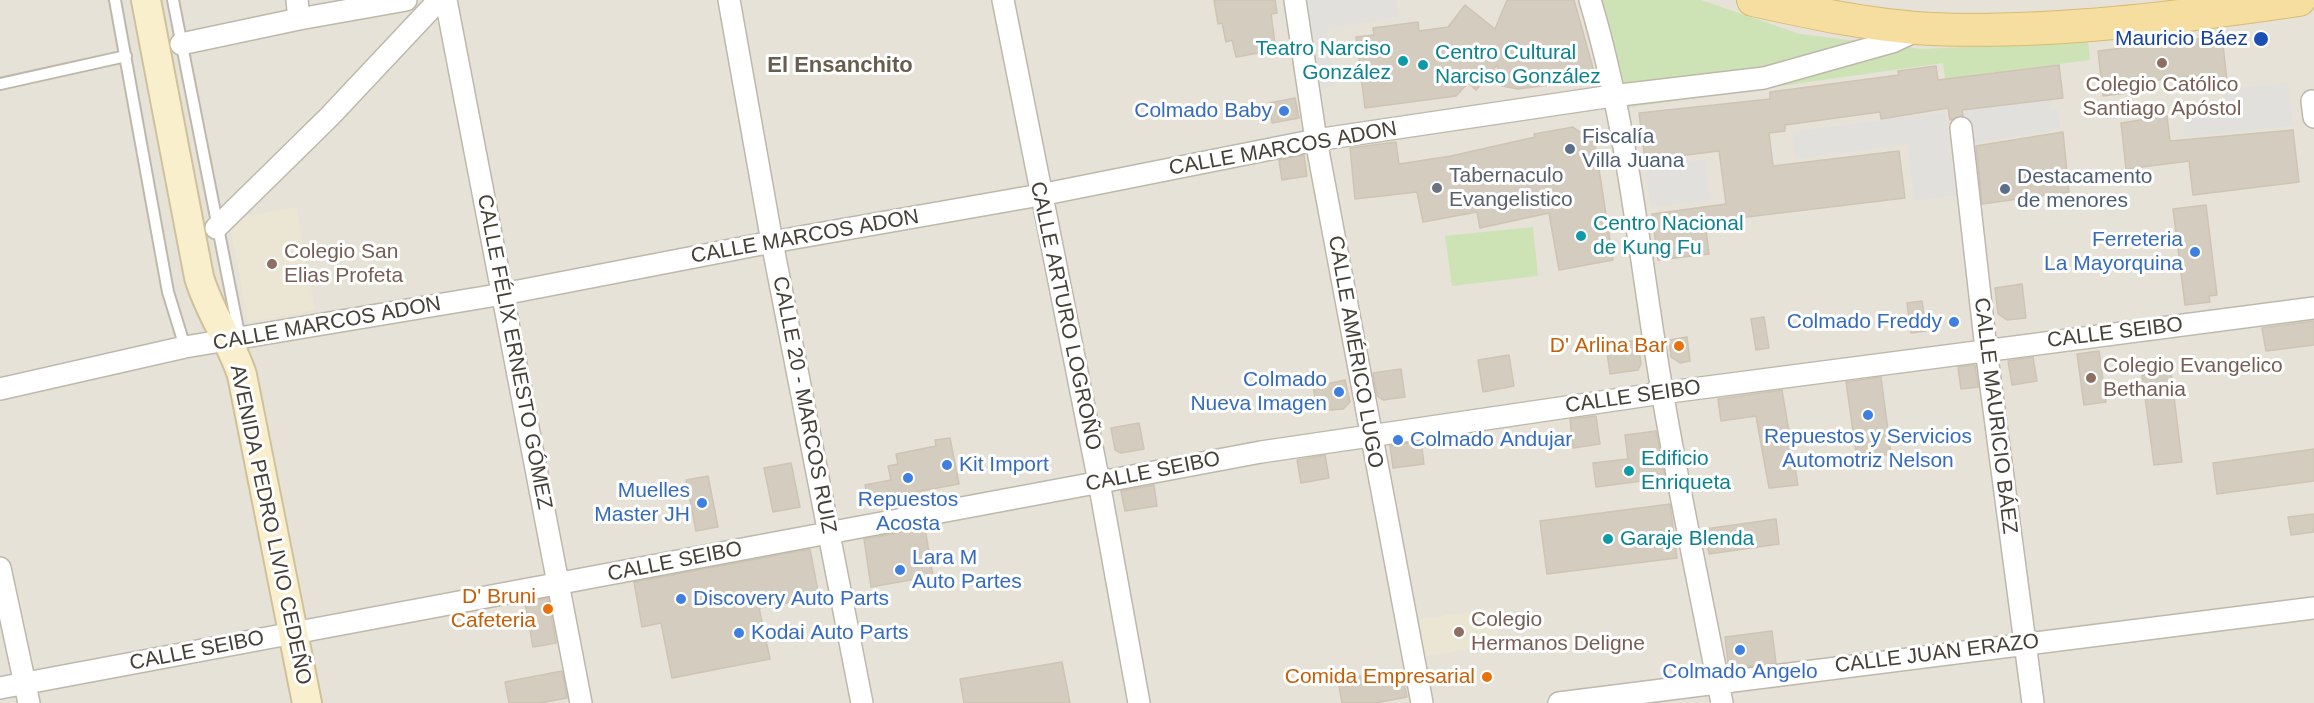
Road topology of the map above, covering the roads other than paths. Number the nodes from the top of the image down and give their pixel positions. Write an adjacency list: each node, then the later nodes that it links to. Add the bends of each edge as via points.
1 (115, 0): 16 (lane)
2 (146, 0): 26 (main road, AVENIDA PEDRO LIVIO CEDEÑO, via 199,277 211,312)
3 (173, 0): 15 (lane)
4 (406, 0): 13 (street)
5 (439, 0): 22 (street, via 330,116)
6 (446, 0): 24 (street, CALLE FÉLIX ERNESTO GÓMEZ)
7 (729, 0): 23 (street, CALLE 20 - MARCOS RUIZ)
8 (1003, 0): 21 (street, CALLE ARTURO LOGROÑO)
9 (1294, 0): 20 (street, CALLE AMÉRICO LUGO)
10 (1590, 0): 18 (street)
11 (1753, 0): 14 (main road, via 1813,14)
12 (2299, 0): 14 (main road, via 2063,26)
13 (298, 10): 15 (street)
14 (1922, 28): 18 (street, CALLE MARCOS ADON, via 1892,42 1764,78)
15 (181, 44): 22 (lane)
16 (126, 56): 17 (lane); 27 (lane, via 168,292)
17 (0, 84)
18 (1612, 96): 20 (street, CALLE MARCOS ADON); 30 (street)
19 (1961, 128): 28 (street, CALLE MAURICIO BÁEZ)
20 (1316, 140): 21 (street, CALLE MARCOS ADON); 31 (street, CALLE AMÉRICO LUGO)
21 (1040, 195): 23 (street, CALLE MARCOS ADON); 32 (street, CALLE ARTURO LOGROÑO)
22 (216, 228): 26 (lane)
23 (772, 242): 24 (street, CALLE MARCOS ADON); 33 (street, CALLE 20 - MARCOS RUIZ)
24 (503, 294): 26 (street, CALLE MARCOS ADON); 35 (street, CALLE FÉLIX ERNESTO GÓMEZ)
25 (2314, 308): 28 (street, CALLE SEIBO)
26 (234, 340): 27 (street, CALLE MARCOS ADON); 37 (main road, AVENIDA PEDRO LIVIO CEDEÑO)
27 (185, 347): 29 (street, CALLE MARCOS ADON)
28 (1986, 349): 30 (street, CALLE SEIBO); 38 (street, CALLE MAURICIO BÁEZ)
29 (0, 389)
30 (1662, 393): 31 (street, CALLE SEIBO); 41 (street)
31 (1370, 435): 32 (street, CALLE SEIBO); 46 (street, CALLE AMÉRICO LUGO)
32 (1098, 482): 33 (street, CALLE SEIBO); 45 (street, CALLE ARTURO LOGROÑO)
33 (829, 533): 35 (street, CALLE SEIBO); 44 (street, CALLE 20 - MARCOS RUIZ)
34 (0, 568): 40 (street)
35 (558, 584): 37 (street, CALLE SEIBO); 43 (street, CALLE FÉLIX ERNESTO GÓMEZ)
36 (2314, 608): 38 (street, CALLE JUAN ERAZO)
37 (293, 634): 40 (street, CALLE SEIBO); 42 (main road, AVENIDA PEDRO LIVIO CEDEÑO)
38 (2023, 643): 41 (street, CALLE JUAN ERAZO); 48 (street, CALLE MAURICIO BÁEZ)
39 (0, 688): 40 (street, CALLE SEIBO)
40 (27, 693)
41 (1720, 693): 47 (street, CALLE JUAN ERAZO)
42 (307, 703)
43 (581, 703)
44 (862, 703)
45 (1138, 703)
46 (1422, 703)
47 (1559, 703)
48 (2033, 703)

